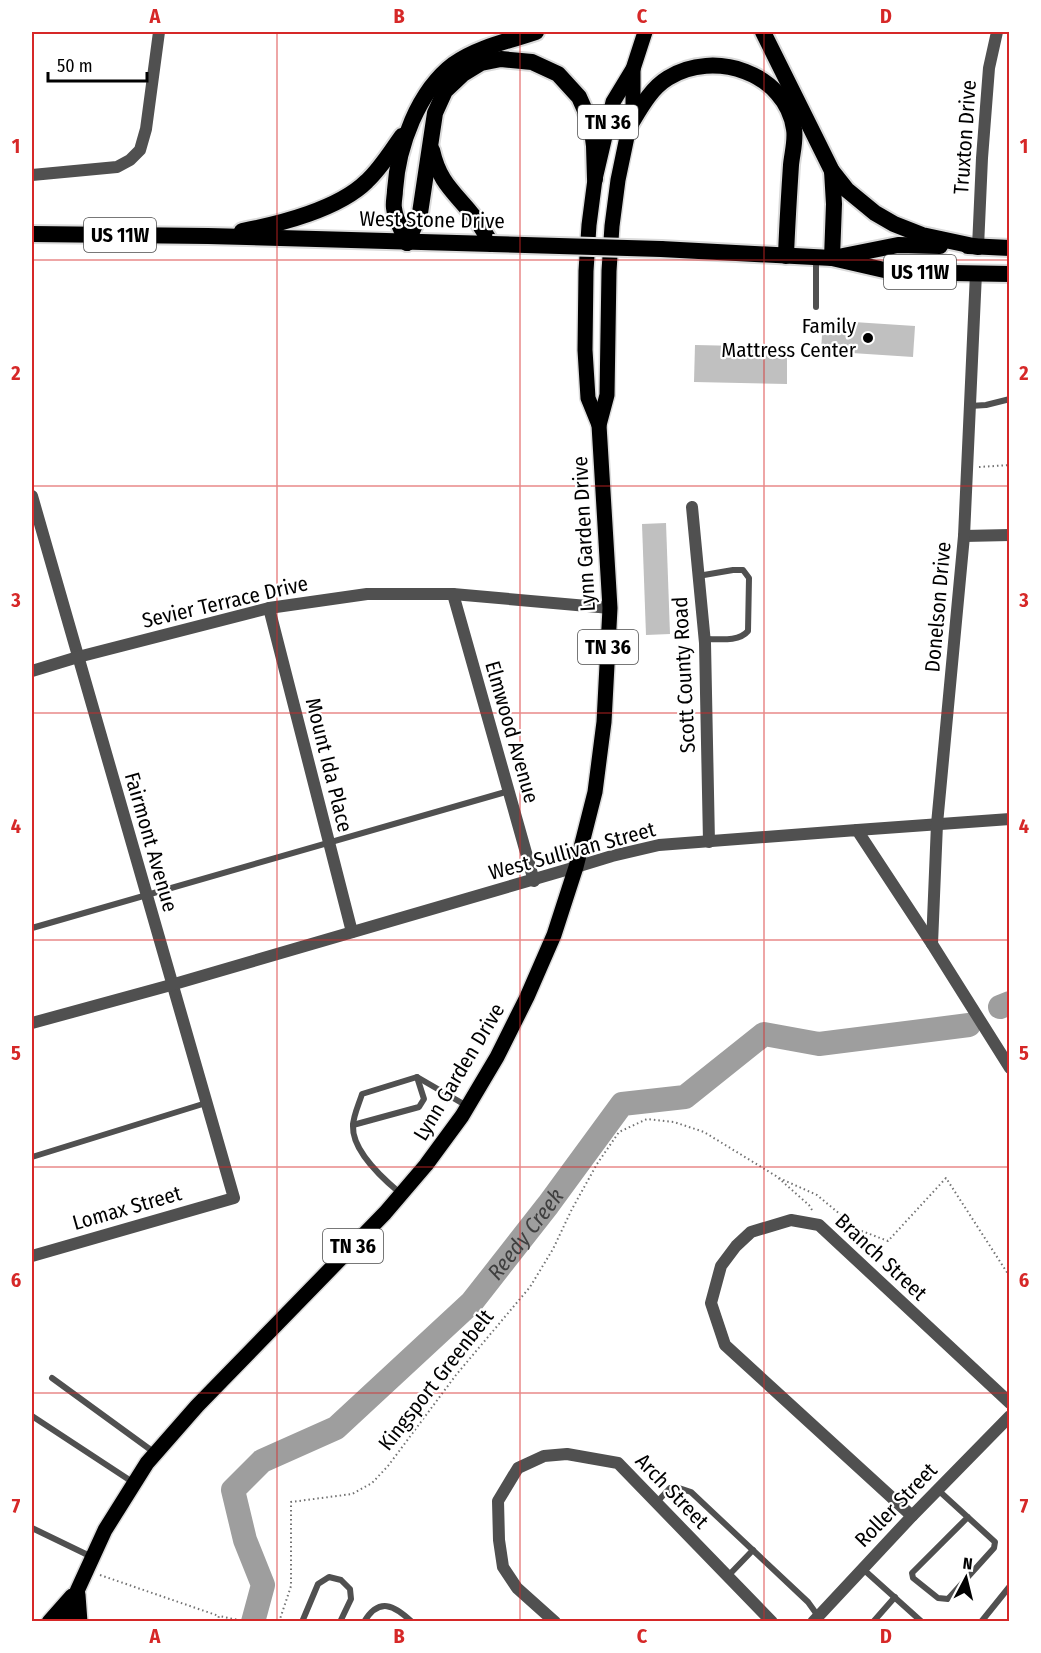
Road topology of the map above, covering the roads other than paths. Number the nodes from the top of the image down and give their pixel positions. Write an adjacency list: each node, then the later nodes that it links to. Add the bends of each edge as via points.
1 (159, 32): 11 (street, via 140,150 117,167)
2 (536, 32): 7 (highway, via 478,51 454,64 437,80)
3 (645, 32): 6 (main road, Lynn Garden Drive / TN 36)
4 (763, 32): 10 (highway)
5 (997, 32): 17 (street, Truxton Drive, via 989,68)
6 (633, 69): 8 (main road, Lynn Garden Drive / TN 36); 12 (main road, Lynn Garden Drive / TN 36, via 613,102)
7 (411, 123): 14 (highway, via 378,170 352,193 306,215); 15 (highway, via 396,175 394,210)
8 (629, 127): 19 (highway, via 648,95 669,77 694,67 723,65 747,71 772,87 787,108 794,130); 26 (main road, Lynn Garden Drive / TN 36, via 612,226 607,395)
9 (432, 129): 12 (highway, via 445,91 463,74 481,63 501,59 532,62 558,74 579,97 591,124); 15 (highway, via 420,213); 16 (highway, via 435,165 443,181)
10 (832, 171): 17 (highway, via 847,190 894,224 922,235); 20 (highway, via 834,204)
11 (32, 175)
12 (595, 179): 26 (main road, Lynn Garden Drive / TN 36, via 586,271 585,350 588,398)
13 (32, 234): 14 (highway, West Stone Drive / US 11W)
14 (208, 236): 15 (highway, West Stone Drive / US 11W)
15 (407, 243): 16 (highway, West Stone Drive / US 11W)
16 (492, 244): 19 (highway, West Stone Drive / US 11W, bridge)
17 (978, 247): 18 (highway, West Stone Drive / US 11W); 20 (highway, West Stone Drive / US 11W, via 898,245)
18 (1010, 248)
19 (786, 256): 20 (highway, West Stone Drive / US 11W)
20 (824, 258): 21 (highway, West Stone Drive / US 11W, via 892,272); 23 (lane)
21 (976, 273): 22 (highway, West Stone Drive / US 11W); 25 (street, Donelson Drive)
22 (1010, 274)
23 (816, 308)
24 (1010, 399): 25 (lane)
25 (970, 406): 30 (street, Donelson Drive)
26 (599, 425): 34 (main road, Lynn Garden Drive / TN 36)
27 (32, 496): 36 (street, Fairmont Avenue)
28 (692, 507): 31 (street, Scott County Road)
29 (1010, 535): 30 (street)
30 (964, 536): 40 (street, Donelson Drive)
31 (698, 576): 35 (street, Scott County Road); 35 (lane, via 743,570 749,578 748,631 738,638)
32 (453, 594): 33 (street, Sevier Terrace Drive, via 366,594); 34 (street, Sevier Terrace Drive); 38 (street, Elmwood Avenue)
33 (269, 608): 36 (street, Sevier Terrace Drive); 42 (street, Mount Ida Place)
34 (610, 608): 44 (main road, Lynn Garden Drive / TN 36, via 597,780)
35 (705, 639): 43 (street, Scott County Road)
36 (78, 657): 37 (street, Sevier Terrace Drive); 46 (street, Fairmont Avenue)
37 (32, 671)
38 (509, 791): 42 (lane); 45 (street, Elmwood Avenue)
39 (1010, 819): 40 (street, West Sullivan Street)
40 (937, 824): 41 (street, West Sullivan Street); 49 (street, Donelson Drive)
41 (858, 830): 43 (street, West Sullivan Street); 49 (street)
42 (329, 841): 46 (lane); 48 (street, Mount Ida Place)
43 (709, 842): 44 (street, West Sullivan Street, via 658,845)
44 (576, 867): 45 (street, West Sullivan Street); 55 (main road, Lynn Garden Drive / TN 36, via 554,935 527,997)
45 (534, 881): 48 (street, West Sullivan Street)
46 (146, 895): 47 (lane); 50 (street, Fairmont Avenue)
47 (32, 928)
48 (352, 932): 50 (street, West Sullivan Street)
49 (932, 944): 52 (street)
50 (171, 985): 51 (street, West Sullivan Street); 54 (street, Fairmont Avenue)
51 (32, 1023)
52 (1010, 1068)
53 (417, 1077): 55 (lane); 56 (lane, via 362,1094); 56 (lane, via 424,1099 419,1107)
54 (206, 1103): 57 (lane); 59 (street, Fairmont Avenue)
55 (468, 1106): 58 (main road, Lynn Garden Drive / TN 36)
56 (353, 1125): 58 (lane, via 356,1144 381,1177)
57 (32, 1157)
58 (401, 1194): 65 (main road, Lynn Garden Drive / TN 36)
59 (234, 1198): 60 (street, Lomax Street)
60 (32, 1256)
61 (52, 1378): 65 (lane)
62 (1010, 1403): 69 (street, Branch Street, via 819,1225 791,1220 751,1232 736,1246 721,1266 711,1303 725,1345)
63 (32, 1416): 66 (lane)
64 (1010, 1416): 67 (street, Roller Street)
65 (155, 1454): 66 (main road, Lynn Garden Drive / TN 36)
66 (134, 1483): 73 (main road, Lynn Garden Drive / TN 36)
67 (938, 1490): 69 (street, Roller Street); 70 (lane)
68 (656, 1503): 72 (lane, via 670,1488 691,1492); 75 (street, Arch Street); 87 (street, Arch Street, via 618,1463 567,1454 544,1456 518,1468 498,1501 503,1567 517,1588)
69 (912, 1516): 74 (street, Roller Street)
70 (968, 1517): 70 (lane, via 995,1542 994,1548 948,1599 938,1598 912,1573)
71 (32, 1528): 73 (lane)
72 (753, 1550): 75 (lane); 79 (lane, via 808,1602)
73 (89, 1564): 77 (main road, Lynn Garden Drive / TN 36)
74 (862, 1569): 78 (lane); 79 (street, Roller Street)
75 (728, 1576): 88 (street, Arch Street)
76 (1010, 1586): 91 (lane)
77 (78, 1589): 80 (main road); 81 (main road, Lynn Garden Drive / TN 36); 82 (main road)
78 (895, 1598): 89 (lane); 90 (lane)
79 (816, 1618)
80 (49, 1622)
81 (65, 1622)
82 (80, 1622)
83 (302, 1622): 84 (lane, via 318,1584 329,1577 350,1589 351,1599)
84 (340, 1622)
85 (364, 1622): 86 (lane, via 372,1610 384,1605)
86 (412, 1622)
87 (555, 1622)
88 (772, 1622)
89 (873, 1622)
90 (922, 1622)
91 (981, 1622)

